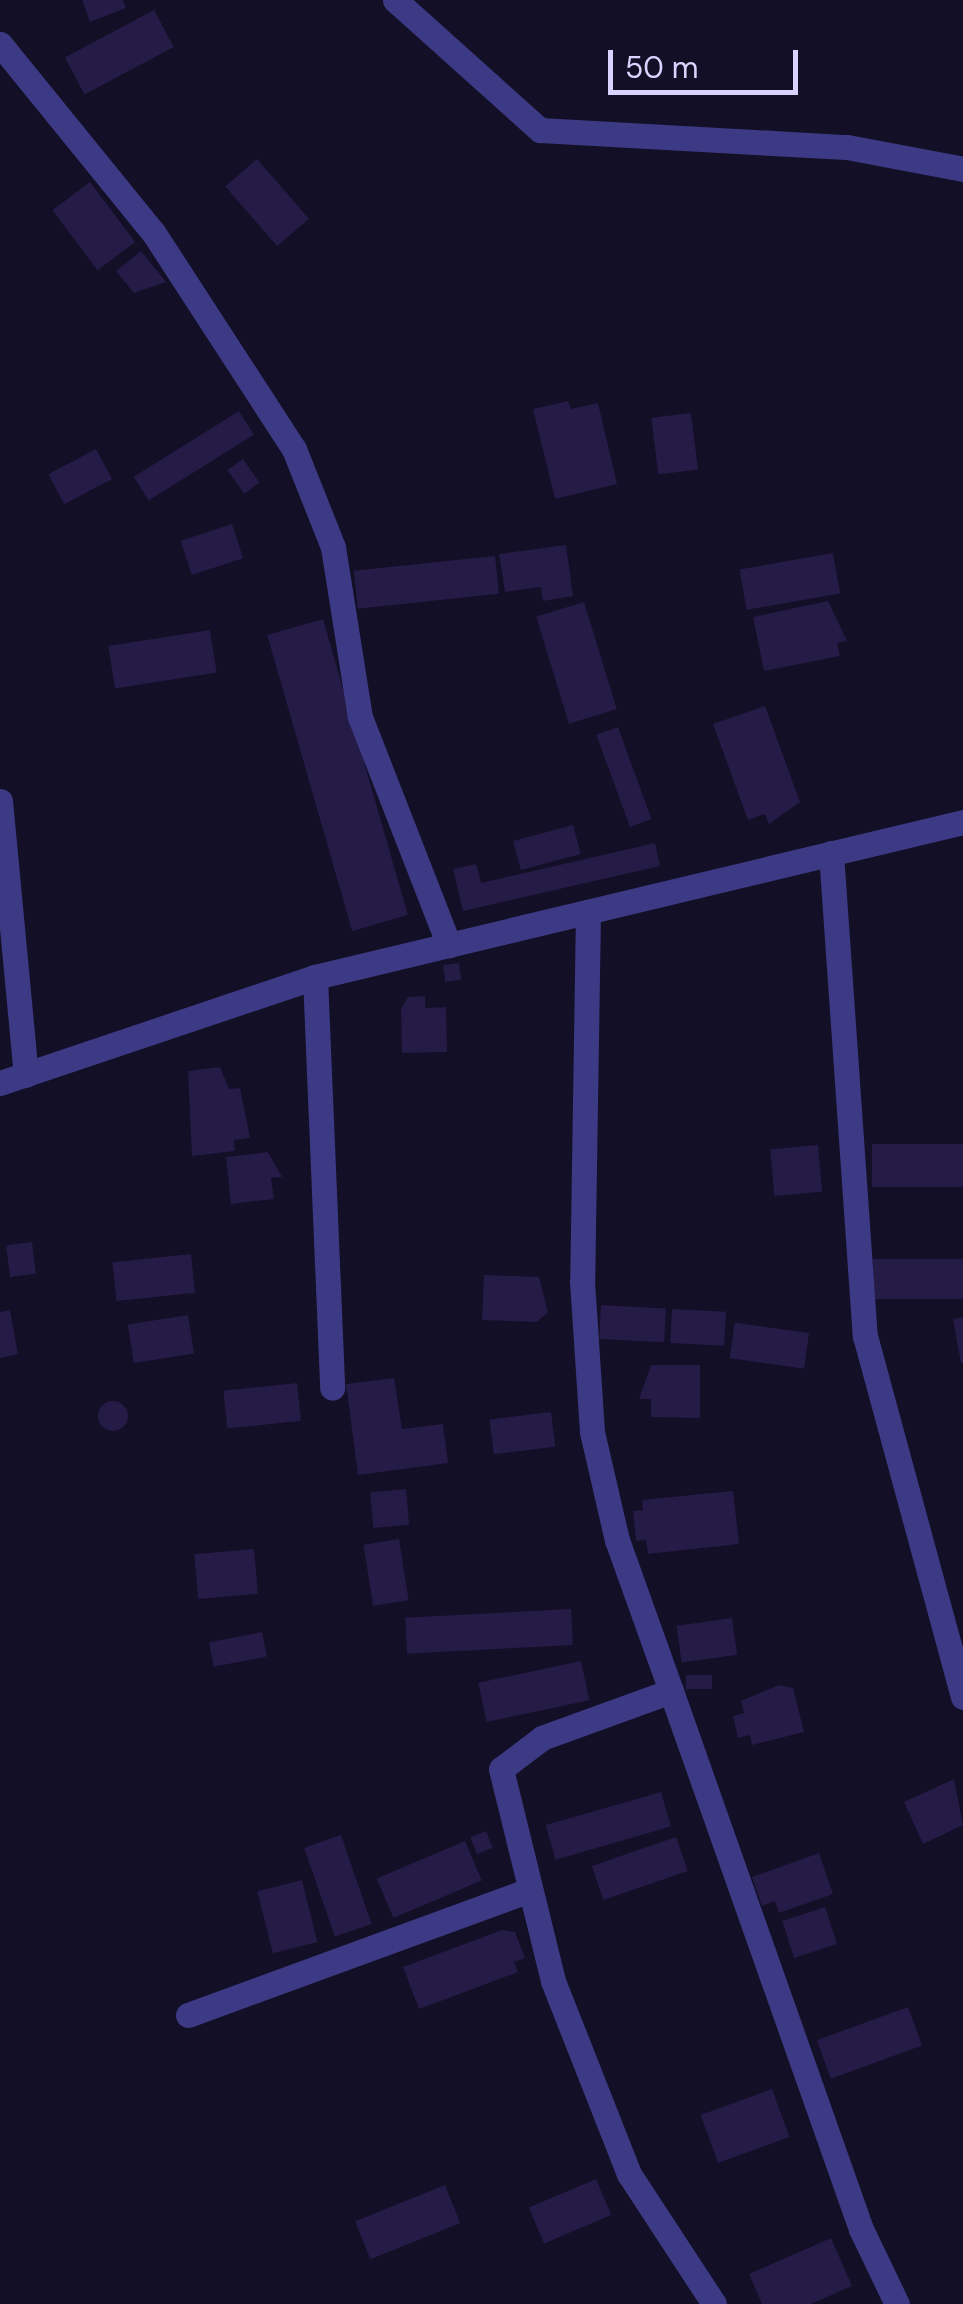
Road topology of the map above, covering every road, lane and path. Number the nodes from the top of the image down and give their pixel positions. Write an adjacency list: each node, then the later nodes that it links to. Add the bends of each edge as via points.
1 (394, 0): 3 (street, via 540,130 847,147)
2 (0, 44): 8 (street, via 153,232 294,449 333,547 360,717)
3 (963, 169)
4 (0, 801): 10 (street)
5 (963, 822): 6 (street)
6 (831, 854): 7 (street); 14 (street, via 865,1336)
7 (588, 912): 8 (street); 13 (street, via 582,1281 592,1432 618,1540)
8 (448, 945): 9 (street)
9 (315, 977): 10 (street); 12 (street)
10 (26, 1075): 11 (street)
11 (0, 1084)
12 (332, 1388)
13 (672, 1692): 15 (street, via 505,1760); 18 (street, via 861,2229)
14 (963, 1698)
15 (526, 1891): 16 (street); 17 (street, via 628,2174)
16 (188, 2015)
17 (714, 2304)
18 (897, 2304)

